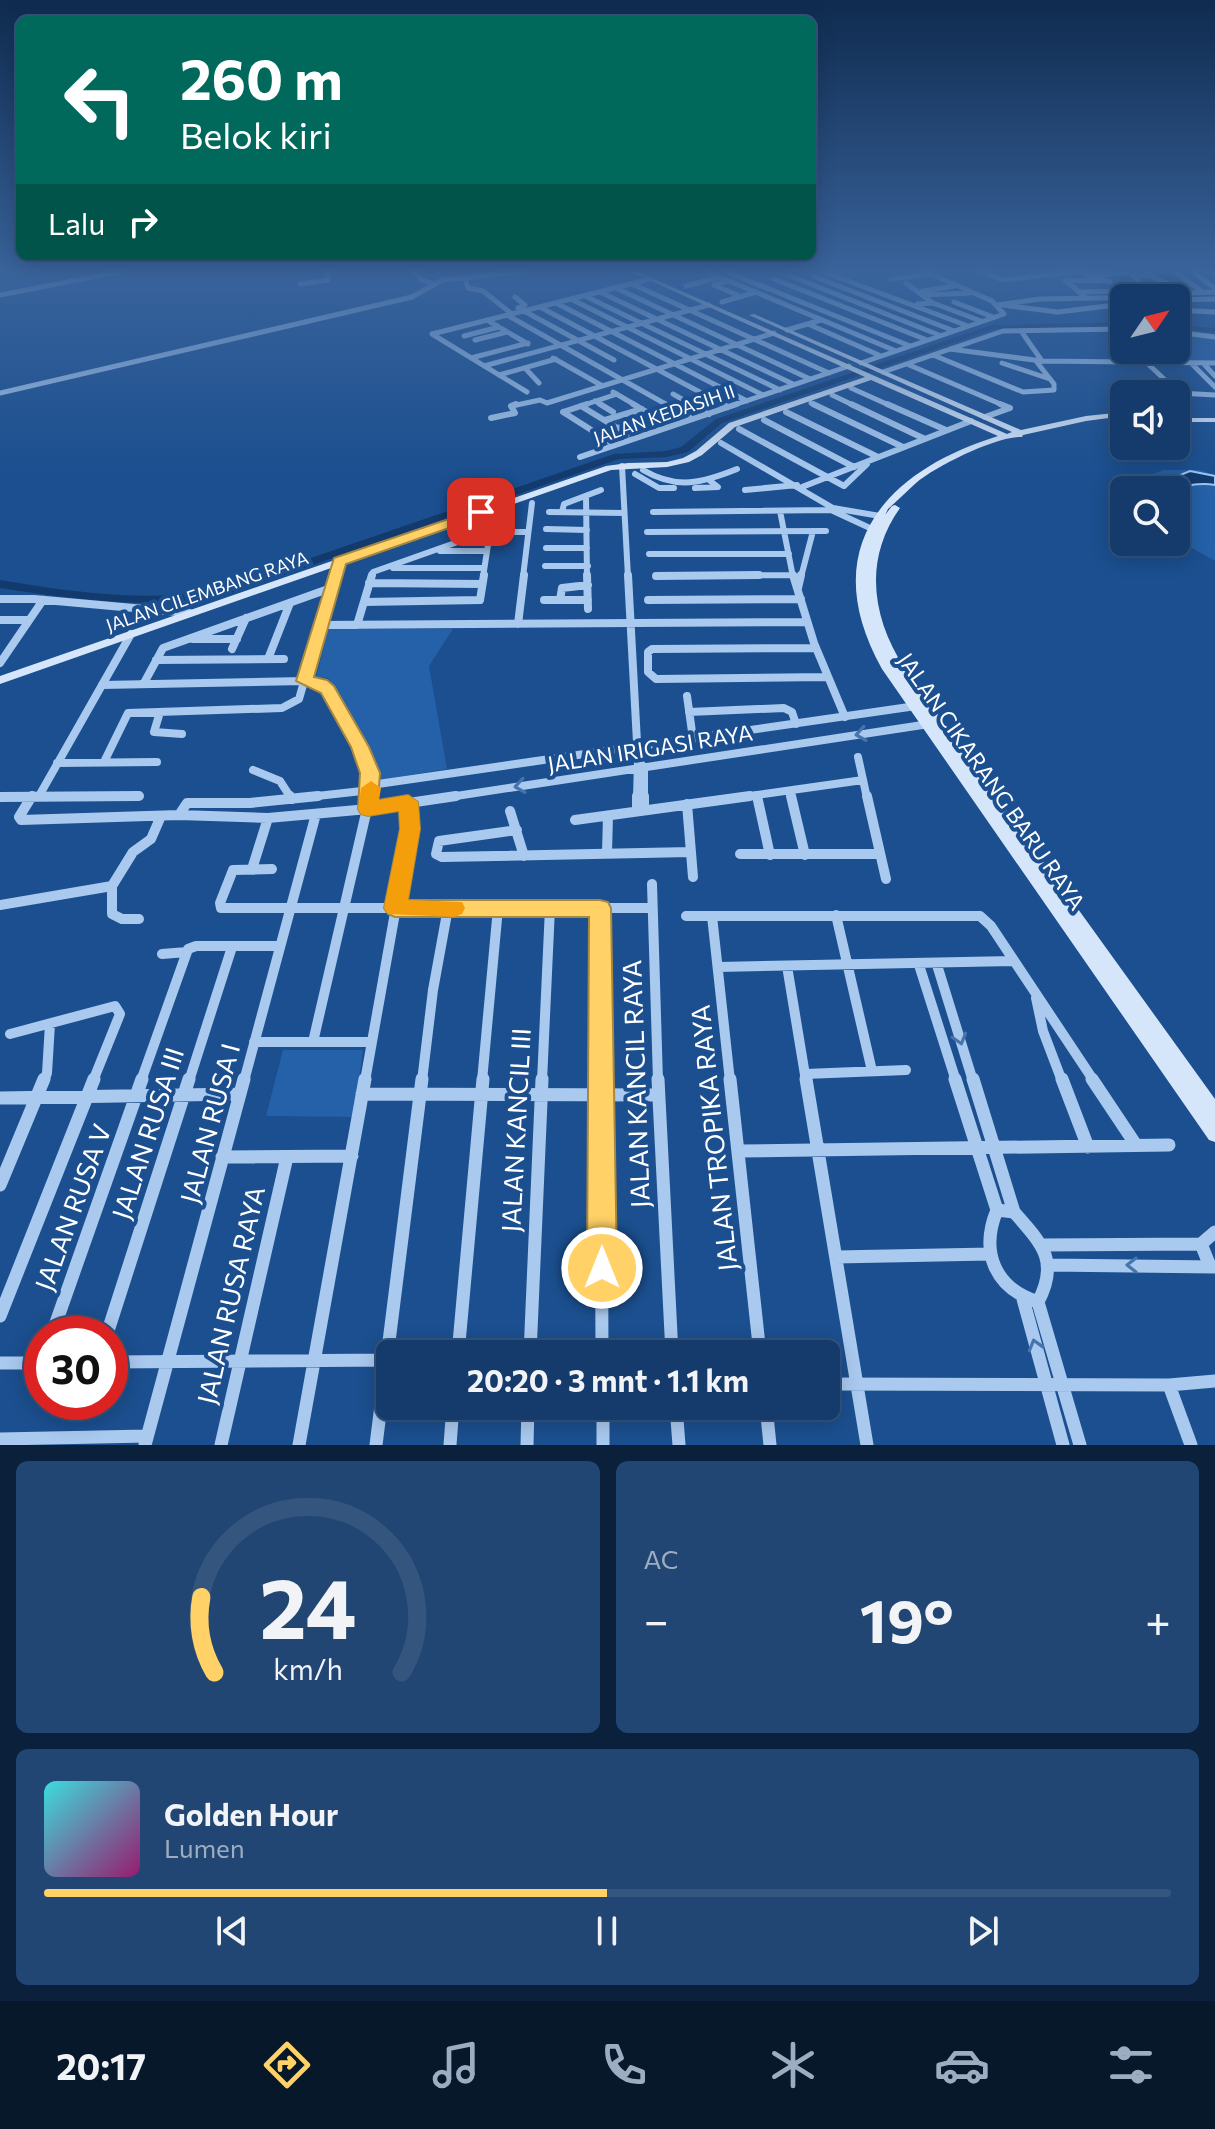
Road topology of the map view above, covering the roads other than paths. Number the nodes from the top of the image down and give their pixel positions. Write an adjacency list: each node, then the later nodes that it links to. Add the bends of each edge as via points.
1 (233, 339): 73 (street)
2 (441, 339): 39 (street)
3 (522, 339): 25 (street)
4 (552, 339): 28 (street)
5 (576, 339): 24 (street)
6 (584, 339): 24 (street)
7 (601, 339): 36 (street)
8 (628, 339): 49 (street)
9 (651, 339): 40 (street)
10 (676, 339): 35 (street)
11 (699, 339): 32 (street)
12 (727, 339): 26 (street)
13 (753, 339): 26 (street)
14 (756, 339): 57 (street)
15 (788, 339): 27 (main road)
16 (843, 339): 38 (street)
17 (868, 339): 33 (street)
18 (894, 339): 29 (street)
19 (978, 339): 31 (street)
20 (1026, 339): 42 (street)
21 (475, 340): 34 (street)
22 (811, 340): 27 (main road); 44 (main road)
23 (927, 340): 29 (street)
24 (579, 341): 28 (street); 41 (street)
25 (528, 343): 30 (street); 34 (street)
26 (737, 344): 32 (street); 62 (street)
27 (798, 344): 54 (main road)
28 (561, 345): 52 (street); 53 (street)
29 (910, 346): 33 (street)
30 (534, 347)
31 (950, 349): 37 (street); 42 (street)
32 (720, 350): 35 (street); 67 (street)
33 (896, 351): 38 (street)
34 (494, 352): 39 (street)
35 (706, 354): 40 (street); 71 (street)
36 (630, 355): 41 (street); 56 (street)
37 (932, 355): 50 (street); 63 (street, via 1023,392 1054,390)
38 (881, 356): 44 (street)
39 (471, 358): 53 (street)
40 (690, 359): 49 (street); 76 (street)
41 (614, 360): 52 (street)
42 (1039, 361): 43 (street); 63 (street)
43 (1110, 362)
44 (862, 363): 58 (main road)
45 (1002, 363): 63 (street)
46 (1191, 363): 47 (street); 68 (street)
47 (1203, 363): 48 (street); 60 (street)
48 (1215, 363)
49 (674, 364): 56 (street); 81 (street)
50 (906, 364): 58 (street); 102 (street, via 1010,408)
51 (1148, 364): 64 (street)
52 (597, 365): 61 (street)
53 (484, 366): 59 (street)
54 (850, 367): 57 (street, JALAN KEDASIH II); 58 (main road)
55 (525, 368): 59 (street); 65 (street); 66 (street, via 553,358)
56 (656, 369): 61 (street); 69 (street)
57 (829, 373): 62 (street, JALAN KEDASIH II)
58 (876, 374): 101 (main road); 102 (main road); 119 (main road, JALAN CILEMBANG RAYA, via 732,425 688,460)
59 (499, 375): 72 (street)
60 (1215, 376)
61 (622, 379): 66 (street); 79 (street)
62 (810, 379): 67 (street, JALAN KEDASIH II)
63 (1050, 379)
64 (1165, 380)
65 (539, 383)
66 (601, 385): 95 (street, via 547,403 515,403 515,413)
67 (794, 385): 71 (street, JALAN KEDASIH II)
68 (1215, 387)
69 (692, 388): 75 (street); 85 (street)
70 (851, 388): 107 (street)
71 (780, 390): 76 (street, JALAN KEDASIH II)
72 (527, 392)
73 (0, 393)
74 (1190, 393): 78 (street)
75 (673, 394): 79 (street); 92 (street)
76 (763, 395): 81 (street, JALAN KEDASIH II)
77 (832, 395): 110 (street)
78 (1215, 395)
79 (657, 399): 96 (street)
80 (595, 401): 83 (street); 84 (street); 86 (street, via 615,393)
81 (747, 401): 85 (street, JALAN KEDASIH II)
82 (811, 403): 113 (street)
83 (581, 406): 87 (street); 112 (street, via 563,412)
84 (604, 407): 87 (street); 88 (street)
85 (728, 407): 92 (street, JALAN KEDASIH II)
86 (642, 409): 94 (street); 97 (street)
87 (591, 411): 97 (street)
88 (613, 412)
89 (786, 412): 115 (street)
90 (1190, 412): 91 (main road)
91 (1215, 412)
92 (709, 414): 96 (street, JALAN KEDASIH II)
93 (1110, 416): 109 (main road, via 1053,422)
94 (655, 417): 104 (street); 105 (street)
95 (491, 418)
96 (692, 419): 104 (street, JALAN KEDASIH II)
97 (605, 420): 105 (street)
98 (764, 420): 118 (street)
99 (1190, 420): 100 (main road)
100 (1215, 420)
101 (971, 421): 102 (main road); 107 (street)
102 (986, 422): 109 (main road); 109 (main road, via 995,427 998,423)
103 (1110, 423): 109 (main road)
104 (671, 426): 112 (street, JALAN KEDASIH II)
105 (618, 428): 108 (street)
106 (739, 429): 122 (street)
107 (943, 429): 110 (street)
108 (627, 434)
109 (1013, 436): 138 (main road, JALAN CIKARANG BARU RAYA, via 923,473); 200 (main road, JALAN CIKARANG BARU RAYA, via 931,474 891,513 879,536 870,588 878,628)
110 (925, 439): 113 (street)
111 (721, 443): 126 (street)
112 (615, 445): 114 (street, JALAN KEDASIH II)
113 (903, 447): 115 (street)
114 (580, 457)
115 (878, 457): 116 (street)
116 (870, 461): 118 (street); 122 (street, via 848,486)
117 (622, 466): 119 (main road, JALAN CILEMBANG RAYA); 124 (street); 154 (main road, JALAN CILEMBANG RAYA)
118 (854, 467): 122 (street)
119 (646, 468): 121 (street); 125 (street)
120 (737, 469): 123 (street)
121 (635, 474): 124 (street); 125 (street)
122 (828, 477): 126 (street)
123 (709, 480): 125 (street, via 695,485); 125 (street, via 718,487 659,488)
124 (623, 481): 137 (street)
125 (658, 483)
126 (799, 486): 128 (street); 131 (street)
127 (601, 490): 129 (street)
128 (745, 490)
129 (586, 496): 134 (street, via 564,504); 135 (street)
130 (532, 503): 145 (street)
131 (832, 509): 132 (street); 138 (street); 140 (street)
132 (780, 511): 136 (street); 147 (street)
133 (549, 512): 134 (street)
134 (562, 512): 135 (street)
135 (586, 512): 137 (street); 141 (street)
136 (653, 512)
137 (624, 513): 181 (street)
138 (880, 516): 140 (main road, JALAN CIKARANG BARU RAYA)
139 (546, 529): 141 (street)
140 (872, 529): 200 (main road, JALAN CIKARANG BARU RAYA, via 861,571 868,628 886,667)
141 (587, 530): 149 (street)
142 (813, 531): 143 (street); 147 (street); 166 (street)
143 (826, 531)
144 (490, 532): 145 (street); 150 (street); 151 (street)
145 (528, 532): 182 (street)
146 (647, 532): 147 (street)
147 (782, 532): 153 (street)
148 (546, 548): 149 (street)
149 (587, 548): 156 (street)
150 (432, 551): 151 (street); 157 (street)
151 (487, 551): 158 (street)
152 (649, 554): 153 (street)
153 (789, 554): 159 (street)
154 (339, 561): 165 (street); 176 (main road, JALAN CILEMBANG RAYA)
155 (545, 566): 156 (street)
156 (588, 566): 164 (street)
157 (385, 567): 158 (street); 161 (street, via 373,572)
158 (484, 568): 163 (street)
159 (794, 575): 160 (street); 166 (street)
160 (656, 576)
161 (369, 583): 162 (street); 174 (street)
162 (453, 584): 163 (street); 173 (street)
163 (482, 584): 173 (street, via 480,600)
164 (588, 585): 171 (street, via 562,588); 171 (street, via 588,604)
165 (331, 588): 175 (street); 183 (street)
166 (798, 588): 168 (street)
167 (0, 599): 169 (street)
168 (801, 599): 172 (street); 180 (street)
169 (43, 600): 176 (street); 179 (street)
170 (544, 600): 171 (street)
171 (560, 600)
172 (648, 600)
173 (449, 601): 174 (street)
174 (364, 602): 184 (street)
175 (290, 603): 177 (street); 190 (street)
176 (190, 614): 185 (main road, JALAN CILEMBANG RAYA)
177 (246, 618): 186 (street); 187 (street)
178 (0, 620): 179 (street)
179 (29, 620): 193 (street)
180 (806, 622): 181 (street); 188 (street)
181 (631, 623): 182 (street); 208 (street)
182 (518, 624): 184 (street)
183 (319, 625): 184 (street); 196 (street)
184 (357, 625)
185 (131, 634): 195 (main road, JALAN CILEMBANG RAYA); 198 (street)
186 (186, 639): 187 (street); 192 (street, via 163,648)
187 (237, 639): 189 (street)
188 (815, 648): 194 (street); 194 (street, via 649,650 648,672 656,679)
189 (232, 649)
190 (268, 659): 191 (street); 192 (street)
191 (284, 659)
192 (156, 660): 197 (street)
193 (0, 663)
194 (826, 677): 203 (street)
195 (0, 680)
196 (304, 681): 197 (street); 201 (street, via 299,699 282,708); 217 (street, via 321,684 343,713 366,762)
197 (144, 683): 198 (street)
198 (102, 685): 212 (street)
199 (687, 696): 202 (street)
200 (914, 700): 203 (street, JALAN IRIGASI RAYA); 204 (main road, JALAN CIKARANG BARU RAYA)
201 (160, 712): 206 (street, via 154,732); 210 (street, via 128,713)
202 (689, 712): 205 (street, via 784,708); 207 (street)
203 (845, 717): 205 (street, JALAN IRIGASI RAYA)
204 (932, 723): 213 (street, JALAN IRIGASI RAYA, one-way to 213); 291 (main road, JALAN CIKARANG BARU RAYA); 292 (main road, JALAN CIKARANG BARU RAYA)
205 (796, 724): 207 (street, JALAN IRIGASI RAYA)
206 (182, 734)
207 (693, 739): 208 (street, JALAN IRIGASI RAYA)
208 (637, 746): 213 (street); 217 (street, JALAN IRIGASI RAYA)
209 (858, 757): 215 (street)
210 (104, 762): 211 (street); 212 (street)
211 (157, 762)
212 (57, 763): 219 (street)
213 (639, 765): 223 (street, JALAN IRIGASI RAYA, one-way to 223); 226 (street)
214 (253, 770): 222 (street, via 280,781)
215 (863, 780): 216 (street); 237 (street)
216 (790, 791): 218 (street); 239 (street)
217 (370, 795): 222 (street); 223 (street, JALAN IRIGASI RAYA); 227 (street); 255 (street)
218 (757, 795): 224 (street); 238 (street)
219 (35, 796): 220 (street); 221 (street); 229 (street, via 23,809 22,820)
220 (139, 796)
221 (0, 797)
222 (292, 799): 228 (street, via 194,802 183,806)
223 (408, 802): 248 (street, via 410,829)
224 (687, 804): 226 (street); 235 (street)
225 (510, 811): 233 (street)
226 (641, 811): 230 (street)
227 (316, 814): 231 (street); 254 (street, JALAN RUSA I)
228 (179, 815): 229 (street); 231 (street)
229 (161, 816): 246 (street, via 151,839 133,852)
230 (608, 816): 232 (street); 234 (street)
231 (268, 818): 241 (street)
232 (575, 820)
233 (517, 830): 240 (street); 240 (street, via 439,841 436,854)
234 (607, 852): 235 (street); 240 (street)
235 (691, 852): 243 (street)
236 (740, 854): 238 (street)
237 (880, 854): 239 (street); 244 (street)
238 (770, 855): 239 (street)
239 (805, 855)
240 (524, 856)
241 (252, 869): 242 (street); 254 (street, via 232,871 222,909)
242 (272, 869)
243 (693, 877)
244 (886, 879)
245 (652, 884): 253 (street, JALAN KANCIL RAYA)
246 (112, 886): 247 (street); 259 (street, via 112,914)
247 (0, 905)
248 (395, 908): 249 (street); 255 (street); 275 (street)
249 (448, 908): 250 (street); 279 (street)
250 (498, 908): 251 (street); 282 (street)
251 (550, 908): 252 (street); 283 (street, JALAN KANCIL III)
252 (600, 908): 253 (street); 284 (street)
253 (652, 908): 286 (street, JALAN KANCIL RAYA)
254 (290, 909): 255 (street); 260 (street, JALAN RUSA I)
255 (342, 909): 274 (street)
256 (836, 915): 258 (street); 264 (street, via 980,916); 265 (street)
257 (686, 916): 258 (street)
258 (712, 916): 269 (street, JALAN TROPIKA RAYA)
259 (139, 919)
260 (280, 946): 261 (street); 273 (street, JALAN RUSA I)
261 (232, 947): 262 (street, via 196,946); 285 (street, JALAN RUSA III)
262 (187, 952): 263 (street); 288 (street, JALAN RUSA V)
263 (162, 954)
264 (1013, 961): 267 (street); 270 (street)
265 (847, 965): 266 (street); 268 (street); 277 (street)
266 (919, 965): 267 (street); 296 (street)
267 (937, 965): 297 (street, one-way to 297)
268 (787, 966): 269 (street); 278 (street)
269 (718, 967): 299 (street, JALAN TROPIKA RAYA)
270 (1036, 995): 293 (street); 295 (street, via 1043,1031)
271 (50, 1024): 272 (street); 287 (street, via 110,1005 119,1010); 289 (street, via 49,1066)
272 (10, 1034)
273 (254, 1042): 274 (street); 280 (street, JALAN RUSA I)
274 (313, 1042): 275 (street)
275 (371, 1042): 281 (street)
276 (906, 1070): 277 (street)
277 (872, 1071): 278 (street)
278 (805, 1074): 298 (street)
279 (421, 1093): 281 (street); 282 (street); 318 (street)
280 (239, 1094): 285 (street); 301 (street, JALAN RUSA I)
281 (362, 1094): 300 (street)
282 (481, 1094): 283 (street); 319 (street)
283 (541, 1094): 284 (street); 320 (street, JALAN KANCIL III)
284 (601, 1094): 286 (street); 321 (street)
285 (184, 1095): 288 (street); 317 (street, JALAN RUSA III)
286 (658, 1095): 322 (street, JALAN KANCIL RAYA)
287 (88, 1096): 288 (street); 289 (street); 315 (street)
288 (137, 1096): 316 (street, JALAN RUSA V)
289 (38, 1097): 290 (street); 303 (street)
290 (0, 1098)
291 (1215, 1113)
292 (1215, 1134)
293 (1136, 1145): 294 (street); 295 (street)
294 (1169, 1145)
295 (1088, 1147): 297 (street)
296 (977, 1148): 297 (street); 298 (street); 304 (street)
297 (994, 1148): 305 (street)
298 (818, 1150): 299 (street); 310 (street)
299 (739, 1151): 323 (street, JALAN TROPIKA RAYA)
300 (352, 1156): 302 (street); 324 (street)
301 (222, 1157): 302 (street); 328 (street, JALAN RUSA I)
302 (287, 1157): 326 (street, JALAN RUSA RAYA)
303 (0, 1185)
304 (997, 1210): 305 (street); 309 (street, via 988,1231)
305 (1014, 1212): 308 (street)
306 (1215, 1232): 307 (street)
307 (1201, 1244): 308 (street); 312 (street)
308 (1043, 1245): 311 (street)
309 (990, 1254): 310 (street); 313 (street)
310 (836, 1257): 333 (street)
311 (1049, 1265): 312 (street, one-way to 311); 314 (street)
312 (1212, 1266)
313 (1023, 1299): 314 (street); 334 (street, one-way to 313)
314 (1038, 1302): 335 (street)
315 (0, 1316)
316 (58, 1316)
317 (113, 1316)
318 (390, 1340)
319 (459, 1340)
320 (531, 1340)
321 (602, 1340)
322 (671, 1340)
323 (759, 1340)
324 (314, 1360): 325 (street); 326 (street); 347 (street)
325 (376, 1360)
326 (240, 1361): 328 (street); 346 (street, JALAN RUSA RAYA)
327 (128, 1362): 328 (street)
328 (168, 1362): 344 (street, JALAN RUSA I)
329 (0, 1363): 330 (street)
330 (24, 1363)
331 (1215, 1381): 336 (street)
332 (840, 1384): 333 (street)
333 (857, 1384): 334 (street); 354 (street)
334 (1046, 1385): 335 (street); 355 (street)
335 (1063, 1385): 336 (street); 356 (street)
336 (1169, 1385): 357 (street)
337 (380, 1420): 348 (street)
338 (452, 1420): 349 (street)
339 (528, 1420): 350 (street)
340 (603, 1420): 351 (street)
341 (677, 1420): 352 (street)
342 (767, 1420): 353 (street)
343 (0, 1439): 345 (street)
344 (146, 1441): 345 (street)
345 (67, 1442)
346 (221, 1445)
347 (299, 1445)
348 (376, 1445)
349 (450, 1445)
350 (527, 1445)
351 (603, 1445)
352 (679, 1445)
353 (770, 1445)
354 (867, 1445)
355 (1063, 1445)
356 (1080, 1445)
357 (1191, 1445)

